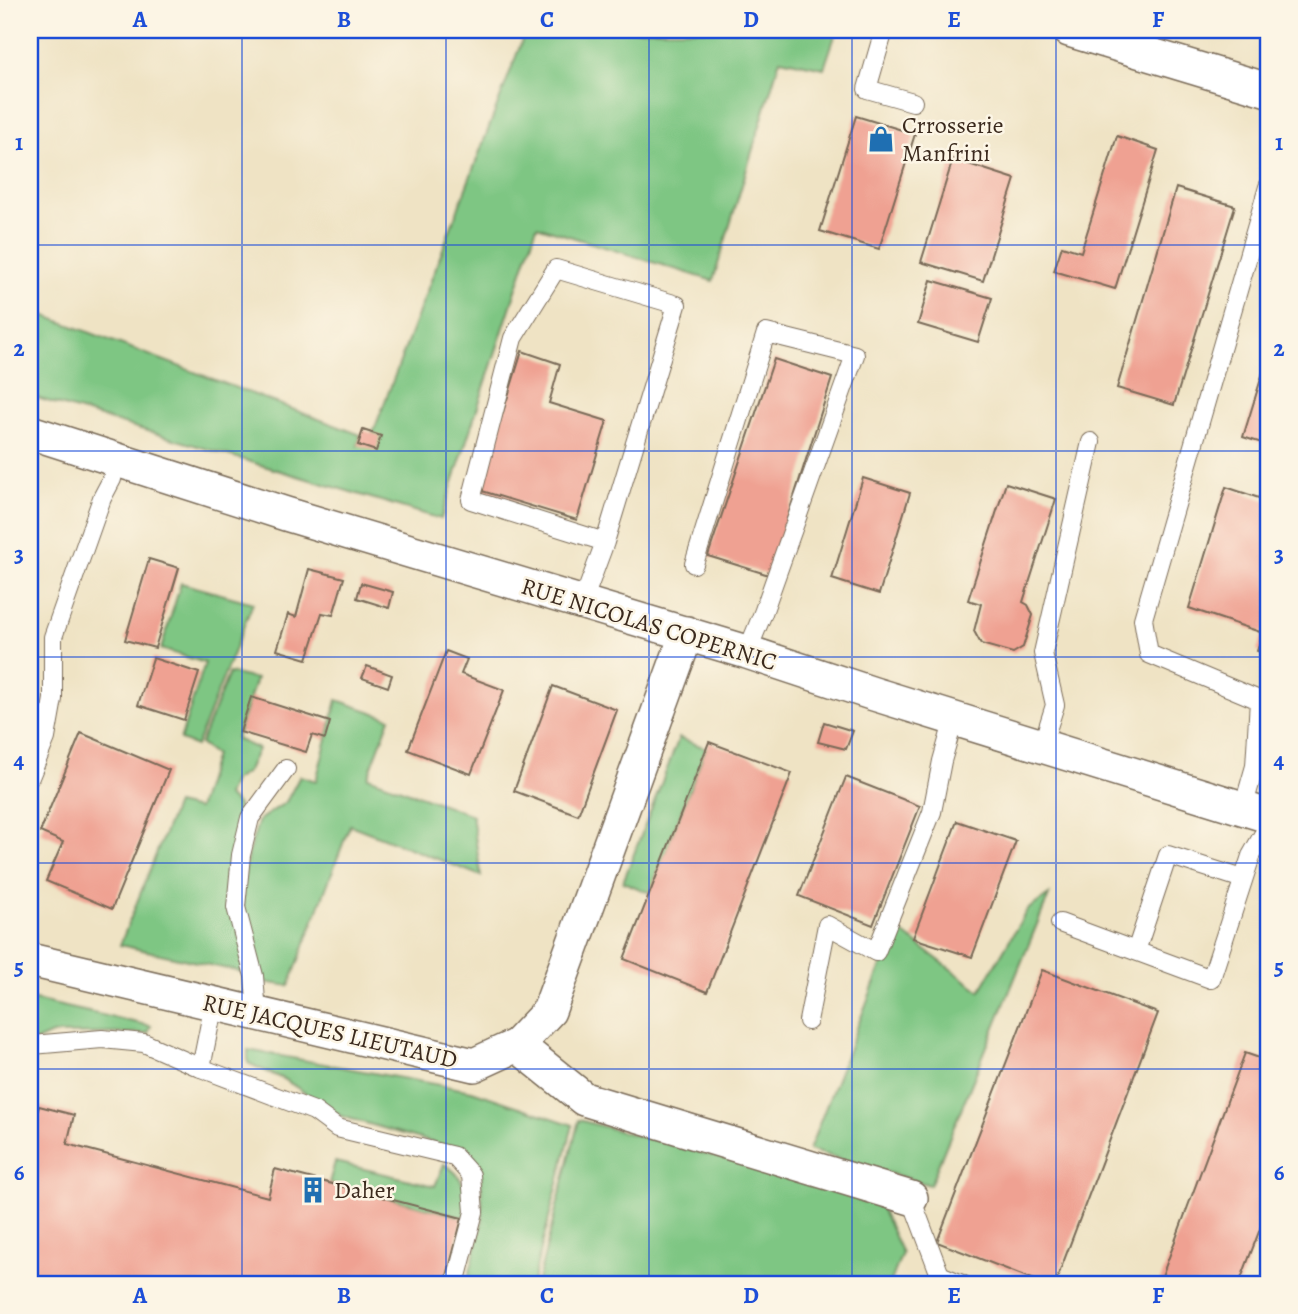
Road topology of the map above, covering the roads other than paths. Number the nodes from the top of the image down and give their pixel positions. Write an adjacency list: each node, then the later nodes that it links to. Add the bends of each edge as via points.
1 (884, 30): 4 (lane, via 867,89)
2 (1069, 30): 3 (street)
3 (1268, 90)
4 (913, 102)
5 (1268, 187): 18 (lane, via 1143,618 1149,654 1259,700 1255,766)
6 (30, 432): 8 (street, RUE NICOLAS COPERNIC)
7 (1091, 442): 15 (lane, via 1043,653 1055,705)
8 (116, 459): 11 (street, RUE NICOLAS COPERNIC); 17 (lane, via 54,636 53,699 46,738)
9 (605, 542): 9 (lane, via 677,305 556,269 513,338 471,500); 11 (lane)
10 (694, 564): 13 (lane, via 766,333 855,355)
11 (583, 604): 12 (street, RUE NICOLAS COPERNIC)
12 (687, 633): 13 (street, RUE NICOLAS COPERNIC); 26 (street, RUE JACQUES LIEUTAUD, via 550,1011)
13 (747, 652): 14 (street, RUE NICOLAS COPERNIC)
14 (954, 719): 15 (street, RUE NICOLAS COPERNIC); 25 (lane, via 932,812 876,952 827,925)
15 (1042, 746): 18 (street, RUE NICOLAS COPERNIC)
16 (286, 769): 24 (lane, via 250,818 241,855 236,908 254,976)
17 (30, 777)
18 (1260, 817): 19 (lane)
19 (1243, 878): 21 (lane, via 1168,855); 21 (lane, via 1211,979)
20 (1060, 923): 21 (lane)
21 (1136, 951)
22 (30, 960): 23 (street, RUE JACQUES LIEUTAUD)
23 (214, 1003): 24 (street, RUE JACQUES LIEUTAUD); 28 (lane)
24 (257, 1013): 26 (street, RUE JACQUES LIEUTAUD, via 474,1065)
25 (808, 1021)
26 (517, 1045): 29 (street, via 584,1099)
27 (30, 1051): 28 (lane, via 32,1045 113,1040 144,1043)
28 (201, 1068): 31 (lane, via 314,1111 337,1128 454,1156 471,1175 474,1212)
29 (911, 1198): 30 (lane)
30 (938, 1280): 32 (lane)
31 (455, 1284)
32 (962, 1284)

